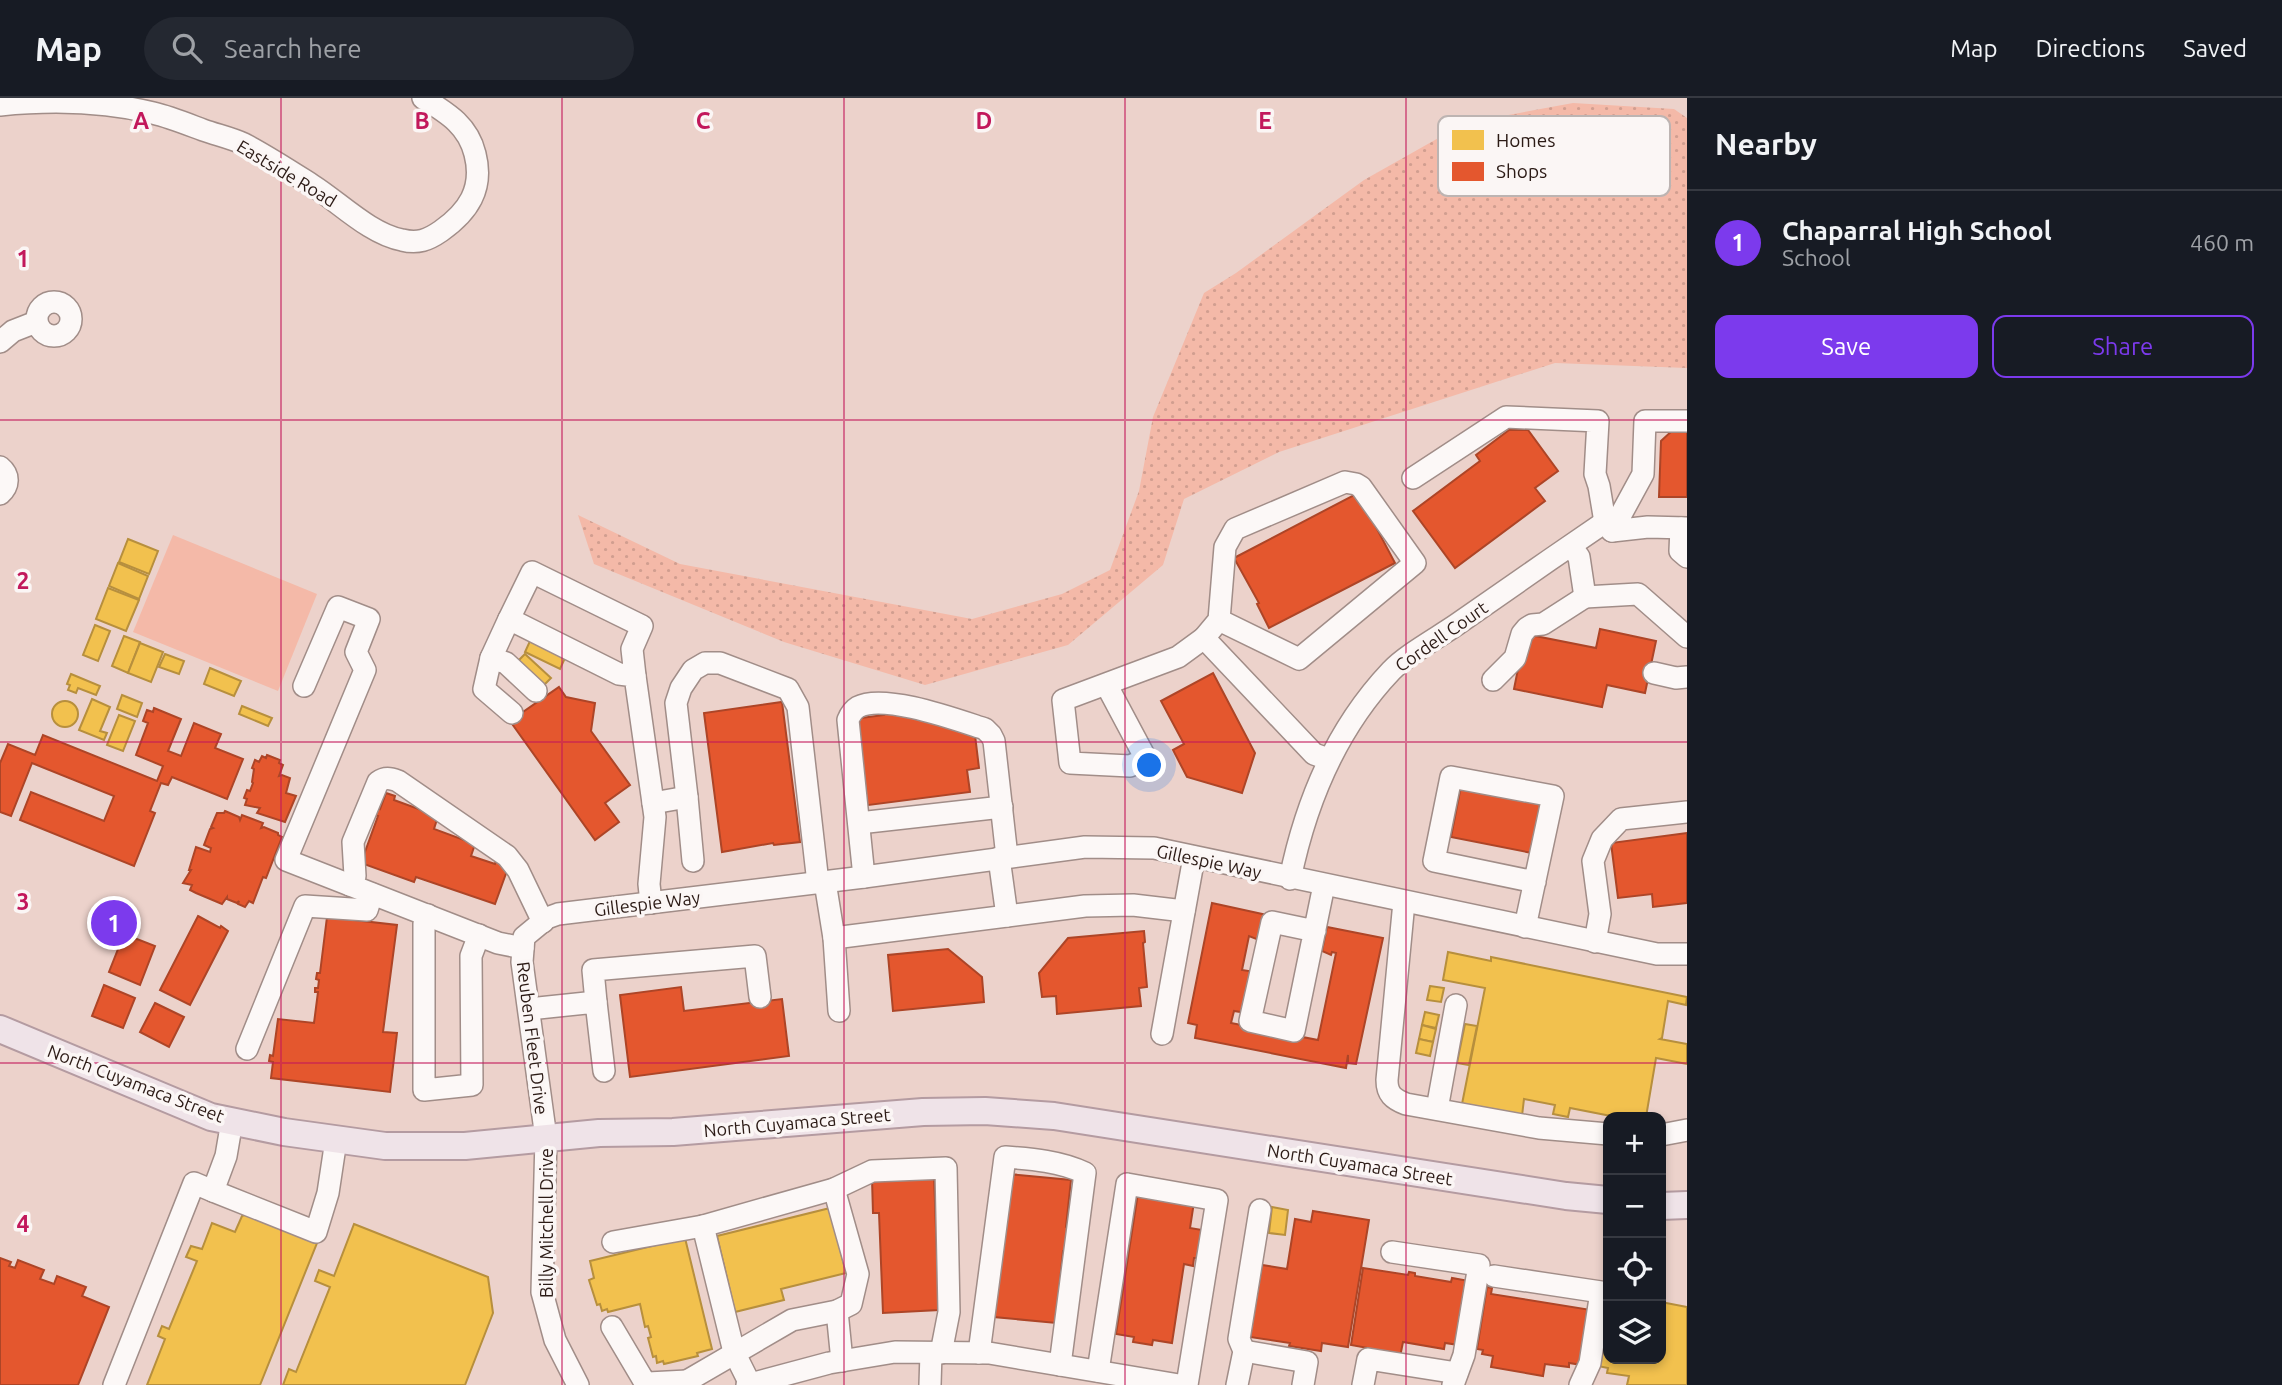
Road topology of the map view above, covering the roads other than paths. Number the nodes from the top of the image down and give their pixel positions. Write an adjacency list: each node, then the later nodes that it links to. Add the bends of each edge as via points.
1 (424, 98): 2 (street, Eastside Road, via 452,115 469,136 478,173 468,208 426,241 391,237 243,144 154,113 103,105)
2 (0, 105)
3 (36, 322): 4 (street)
4 (0, 342)
5 (1687, 422): 9 (street, via 1645,421 1643,474)
6 (0, 467): 8 (street, via 8,479)
7 (1413, 478): 9 (street, via 1506,416 1598,421 1595,474)
8 (0, 494)
9 (1608, 527): 10 (street); 11 (street, Cordell Court)
10 (1684, 528): 12 (street, via 1680,551)
11 (1571, 546): 13 (street, via 1579,557); 27 (street, Cordell Court, via 1393,668 1365,701)
12 (1687, 557)
13 (1586, 597): 16 (street, via 1638,594); 22 (street, via 1543,624 1527,628 1515,658)
14 (509, 619): 18 (street); 20 (street, via 619,674); 20 (street, via 532,572 642,626 632,649)
15 (1219, 620): 15 (street, via 1299,659 1415,563 1366,493 1345,482 1236,529 1225,547); 17 (street)
16 (1687, 637)
17 (1204, 638): 23 (street, via 1178,657); 27 (street, via 1314,754)
18 (491, 658): 25 (street, via 506,663); 26 (street, via 484,689)
19 (1654, 673): 21 (street)
20 (635, 676): 29 (street)
21 (1687, 677)
22 (1493, 680)
23 (1106, 684): 23 (street, via 1063,700 1070,763 1130,766 1146,759)
24 (304, 686): 40 (street, via 338,607 369,618 356,652 365,670 286,860)
25 (536, 691)
26 (512, 713)
27 (1328, 759): 37 (street, Cordell Court, via 1297,843)
28 (687, 797): 29 (street); 35 (street); 38 (street, via 677,703 693,670 720,663 788,689 798,707)
29 (653, 803): 44 (street)
30 (1002, 807): 32 (street); 32 (street, via 994,741 985,729 918,708 867,705 855,709 848,720); 33 (street)
31 (1687, 812): 53 (street, via 1621,819 1602,839 1593,861 1600,914)
32 (859, 823): 36 (street)
33 (1003, 857): 34 (street, Gillespie Way, via 1085,847 1154,848); 36 (street, Gillespie Way); 47 (street)
34 (1194, 857): 37 (street, Gillespie Way); 45 (street)
35 (693, 861)
36 (864, 877): 38 (street, Gillespie Way)
37 (1290, 878): 41 (street, Gillespie Way)
38 (822, 882): 44 (street, Gillespie Way); 52 (street)
39 (1535, 882): 39 (street, via 1553,796 1451,777 1433,861); 49 (street)
40 (350, 885): 42 (street); 48 (street, via 355,876 352,842 378,782 386,778 398,781 507,856)
41 (1324, 885): 43 (street, Gillespie Way); 50 (street)
42 (372, 894): 46 (street); 63 (street, via 368,910 305,906)
43 (1404, 902): 49 (street, Gillespie Way); 65 (street, via 1387,1090 1396,1100)
44 (651, 903): 48 (street, Gillespie Way)
45 (1184, 911): 47 (street, via 1112,905); 62 (street)
46 (428, 915): 51 (street); 51 (street, via 424,924 424,1090 472,1085 471,956)
47 (1007, 916): 52 (street)
48 (550, 918): 54 (street, Reuben Fleet Drive, via 524,937)
49 (1525, 927): 53 (street, Gillespie Way)
50 (1315, 931): 50 (street, via 1294,1031 1250,1021 1272,922)
51 (479, 936): 54 (street)
52 (834, 938): 60 (street)
53 (1595, 942): 55 (street, Gillespie Way, via 1657,954)
54 (523, 948): 59 (street, Reuben Fleet Drive)
55 (1687, 954)
56 (760, 997): 57 (street, via 755,956 593,970)
57 (596, 1002): 59 (street); 64 (street)
58 (1456, 1005): 65 (street)
59 (529, 1009): 70 (street, Reuben Fleet Drive)
60 (839, 1011)
61 (0, 1029): 66 (main road, North Cuyamaca Street, via 211,1117)
62 (1162, 1034)
63 (247, 1049)
64 (604, 1071)
65 (1437, 1109): 68 (street)
66 (232, 1121): 71 (main road, North Cuyamaca Street); 73 (street)
67 (1687, 1130): 69 (street)
68 (1603, 1134)
69 (1666, 1134)
70 (546, 1138): 71 (main road, North Cuyamaca Street, via 465,1146 385,1146); 74 (main road, North Cuyamaca Street, via 985,1111 1054,1116); 95 (street, Billy Mitchell Drive, via 542,1292 555,1340)
71 (337, 1140): 73 (street, via 316,1232)
72 (834, 1189): 78 (street); 82 (street, via 858,1274 851,1304); 86 (street, via 872,1171 946,1168 949,1312)
73 (213, 1191): 94 (street, via 194,1183)
74 (1603, 1200)
75 (1687, 1205): 76 (main road)
76 (1666, 1206)
77 (1260, 1210): 84 (street, via 1239,1339)
78 (703, 1226): 79 (street); 85 (street)
79 (612, 1242)
80 (1392, 1252): 91 (street, via 1479,1265 1464,1356)
81 (1494, 1276): 102 (street, via 1601,1292 1590,1363)
82 (837, 1311): 85 (street, via 792,1320); 88 (street)
83 (612, 1327): 92 (street, via 644,1381)
84 (1244, 1351): 99 (street); 100 (street, via 1307,1362)
85 (734, 1352): 92 (street); 93 (street)
86 (936, 1353): 87 (street); 88 (street, via 895,1352); 96 (street)
87 (979, 1353): 89 (street); 89 (street, via 1005,1157 1069,1166 1085,1173)
88 (842, 1361): 93 (street)
89 (1056, 1372): 90 (street)
90 (1099, 1376): 97 (street); 98 (street, via 1127,1184 1217,1200)
91 (1455, 1379): 101 (street, via 1368,1359)
92 (688, 1383)
93 (749, 1384)
94 (114, 1385)
95 (578, 1385)
96 (930, 1385)
97 (1178, 1385)
98 (1187, 1385)
99 (1237, 1385)
100 (1303, 1385)
101 (1363, 1385)
102 (1580, 1385)

